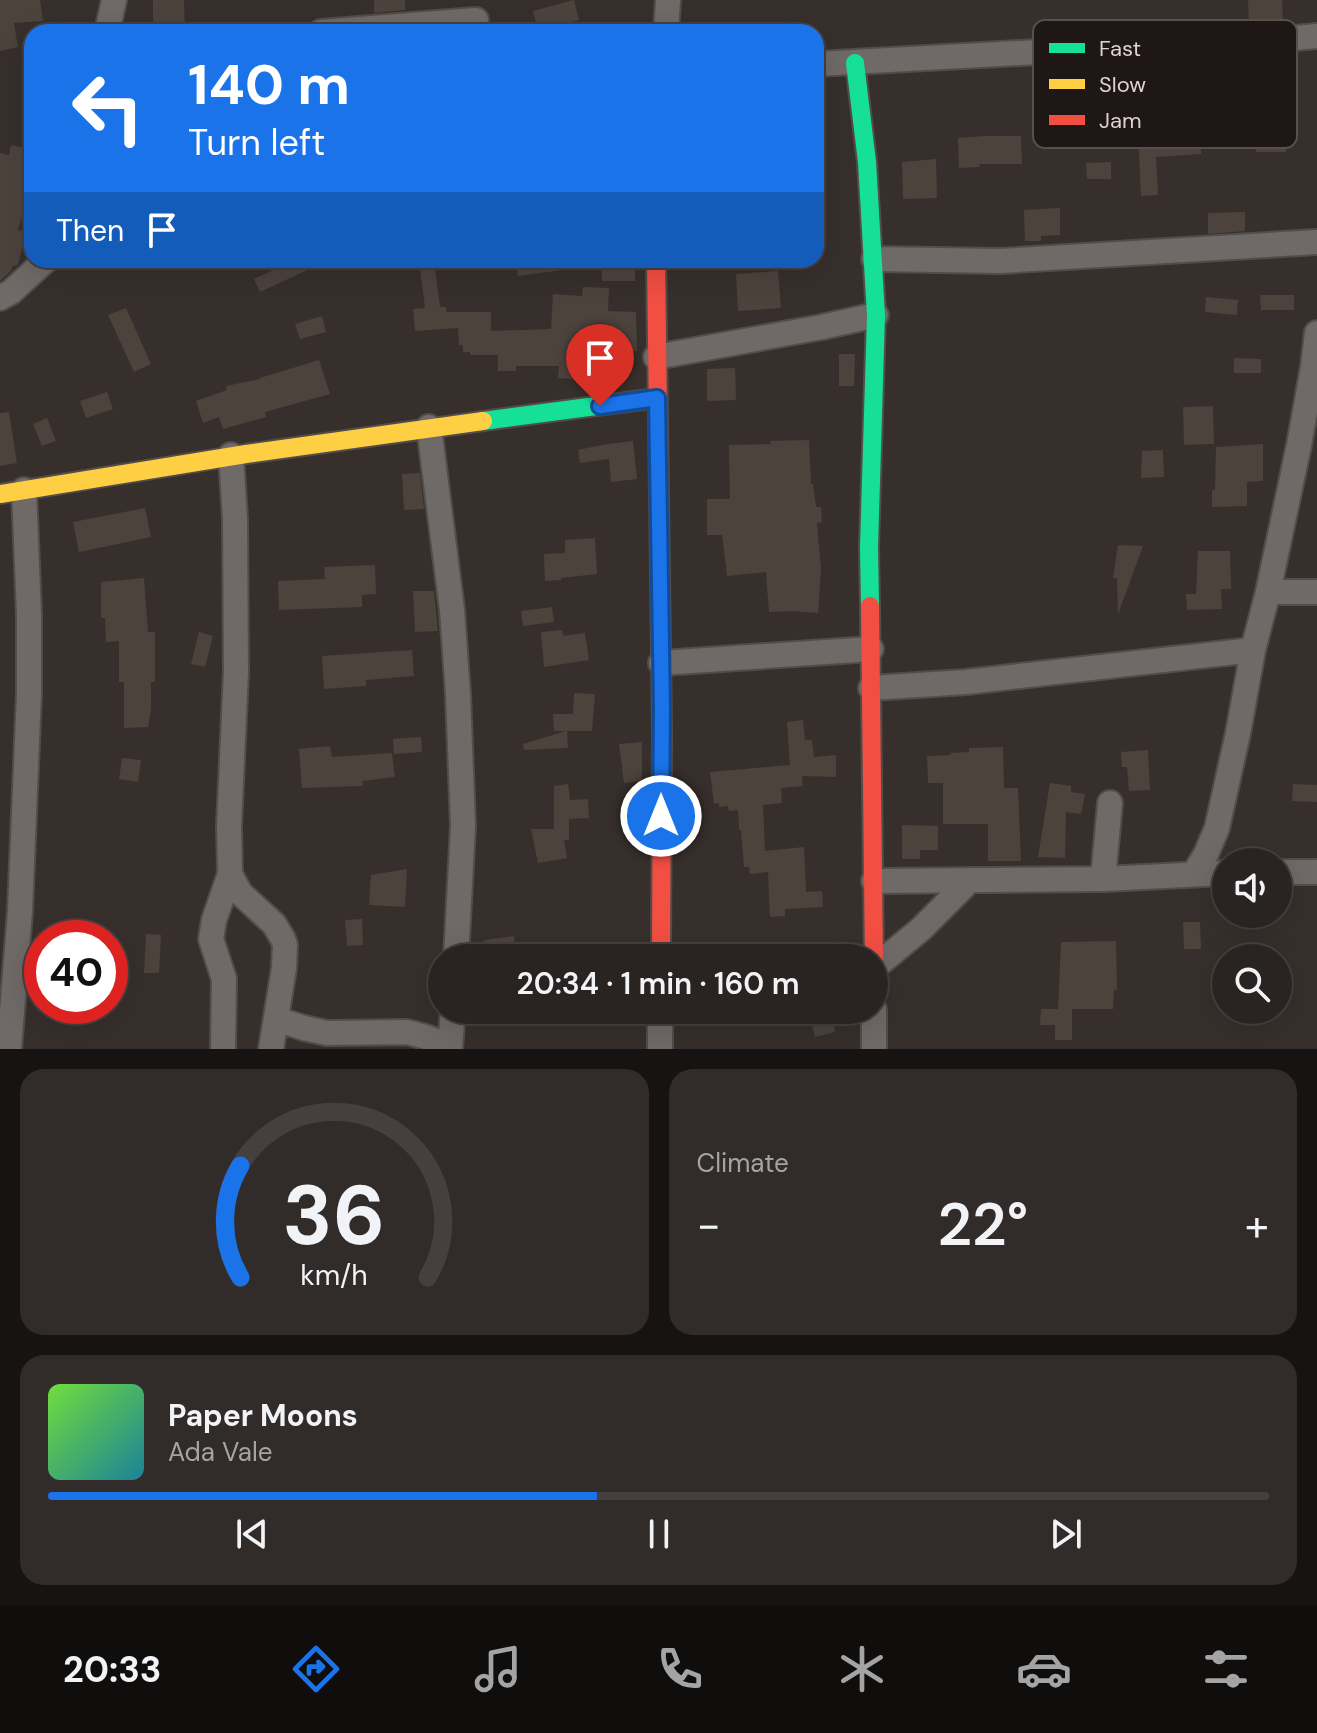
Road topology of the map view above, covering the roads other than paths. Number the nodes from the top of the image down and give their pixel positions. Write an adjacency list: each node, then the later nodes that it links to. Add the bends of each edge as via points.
1 (114, 0): 4 (street)
2 (668, 0): 6 (street)
3 (476, 17): 5 (street)
4 (109, 24)
5 (404, 24)
6 (666, 24)
7 (1317, 36): 8 (street)
8 (1297, 38)
9 (1033, 52): 10 (street)
10 (855, 63): 11 (street); 13 (street)
11 (824, 64)
12 (1317, 242): 13 (street, via 1000,261)
13 (874, 259): 17 (street)
14 (37, 268): 16 (street)
15 (656, 268): 19 (street)
16 (0, 298)
17 (876, 315): 19 (street); 26 (street)
18 (1317, 333): 24 (street)
19 (656, 357): 20 (street)
20 (657, 398): 21 (street); 28 (street)
21 (429, 427): 22 (street); 41 (street, via 458,694 463,826)
22 (231, 455): 23 (street); 36 (street, via 236,672)
23 (12, 492): 50 (street, via 29,615 20,911)
24 (1268, 592): 25 (street); 27 (street)
25 (1317, 592)
26 (871, 649): 28 (street); 29 (street)
27 (1253, 650): 29 (street); 31 (street)
28 (661, 663): 42 (street)
29 (871, 688): 40 (street)
30 (1110, 803): 38 (street)
31 (1217, 828): 32 (street); 37 (street)
32 (1224, 848)
33 (1292, 872): 34 (street)
34 (1317, 872)
35 (1212, 873): 37 (street)
36 (230, 874): 45 (street, via 240,893 274,924 285,945); 51 (street, via 211,939 224,979)
37 (1194, 874): 38 (street)
38 (1103, 879): 39 (street)
39 (970, 880): 40 (street); 44 (street)
40 (874, 881): 43 (street)
41 (457, 944)
42 (661, 944)
43 (874, 944)
44 (888, 956)
45 (276, 1019): 49 (street, via 327,1033 407,1032); 52 (street)
46 (452, 1024): 49 (street)
47 (660, 1024): 53 (street)
48 (874, 1024): 54 (street)
49 (450, 1048)
50 (9, 1049)
51 (223, 1049)
52 (271, 1049)
53 (660, 1049)
54 (874, 1049)

